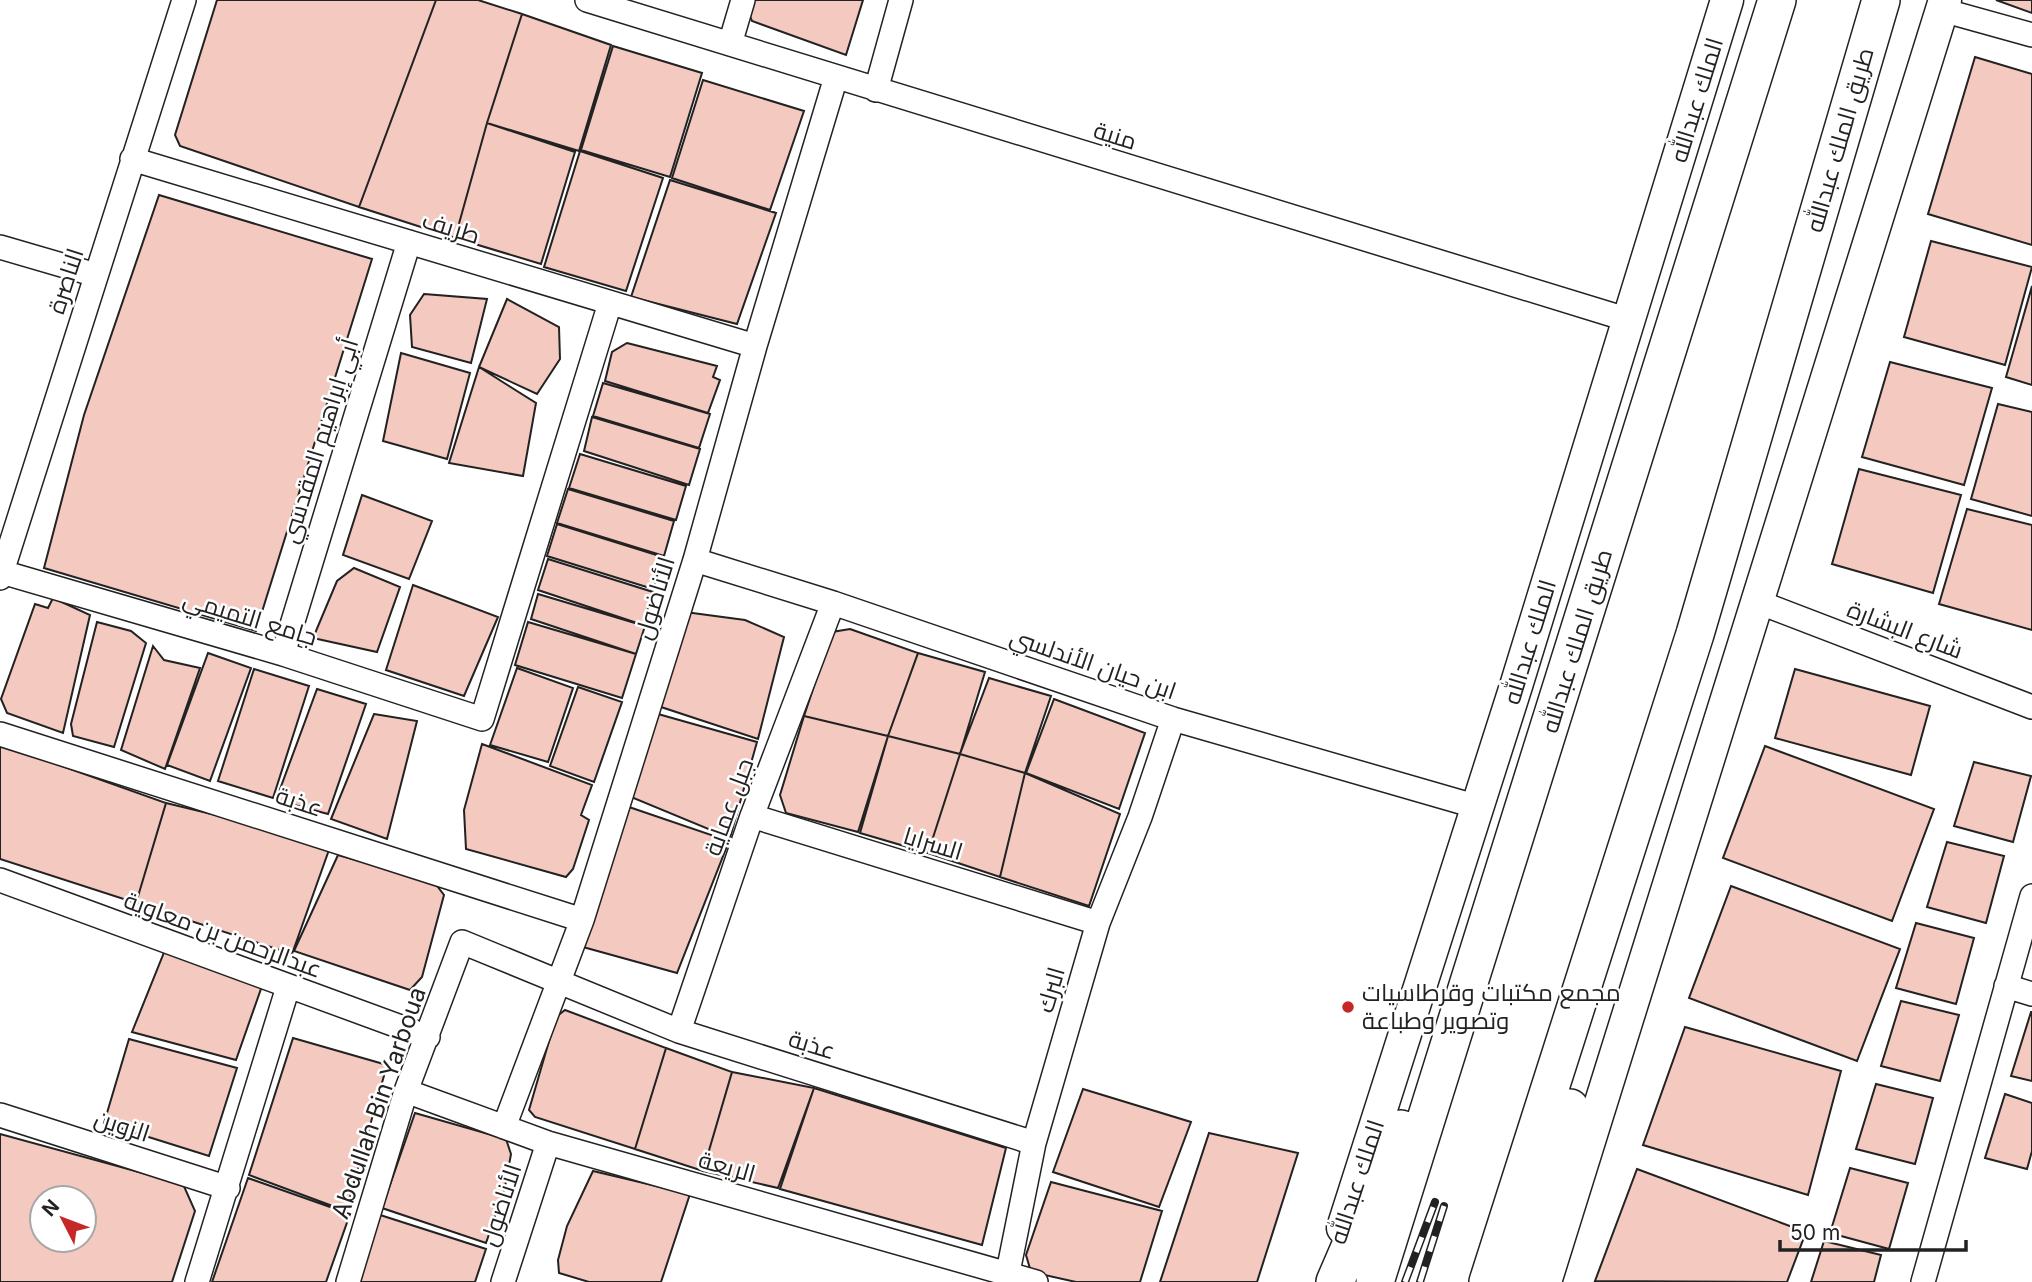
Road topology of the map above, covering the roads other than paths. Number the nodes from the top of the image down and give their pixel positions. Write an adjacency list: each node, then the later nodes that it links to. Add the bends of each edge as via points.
1 (184, 0): 13 (street, الناصرة)
2 (587, 0): 10 (street, منية)
3 (743, 0): 10 (street)
4 (901, 0): 12 (street)
5 (1727, 0): 18 (main road, الملك عبدالله)
6 (1777, 0): 22 (highway, طريق الملك عبدالله)
7 (1881, 0): 25 (highway, طريق الملك عبدالله)
8 (1944, 5): 9 (street); 23 (main road)
9 (2032, 36)
10 (730, 44): 11 (street, منية)
11 (836, 78): 12 (street, منية); 19 (street, الأناضول)
12 (876, 90): 18 (street, منية)
13 (132, 159): 14 (street, طريف); 16 (street, الناصرة)
14 (409, 242): 17 (street, طريف); 26 (street, أبي إبراهيم المقدسي)
15 (0, 247): 16 (street)
16 (96, 275): 21 (street, الناصرة)
17 (610, 303): 19 (street, طريف); 26 (street, جامع التميمي, via 482,719)
18 (1629, 320): 30 (main road, الملك عبدالله)
19 (755, 346): 20 (street, الأناضول)
20 (695, 560): 24 (street, ابن حيان الأندلسي); 34 (street, الأناضول)
21 (1, 575): 26 (street, جامع التميمي)
22 (1593, 591): 55 (highway, via 1536,719 1406,1118); 56 (highway, طريق الملك عبدالله)
23 (1758, 602): 27 (street, شارع البشارة); 59 (main road)
24 (833, 603): 28 (street, ابن حيان الأندلسي); 31 (street, جبل عماية)
25 (1695, 634): 57 (highway, طريق الملك عبدالله); 58 (highway, via 1681,744 1526,1253)
26 (283, 654)
27 (2032, 707)
28 (1173, 719): 30 (street, ابن حيان الأندلسي); 35 (street, البرك)
29 (0, 734): 34 (street, عذبة)
30 (1478, 807): 54 (main road, الملك عبدالله)
31 (752, 816): 35 (street, السرايا); 41 (street, جبل عماية)
32 (0, 880): 39 (street, عبدالرحمن بن معاوية)
33 (2032, 896): 38 (street)
34 (582, 920): 37 (street, الأناضول)
35 (1098, 923): 47 (street, البرك)
36 (462, 942): 37 (street, عذبة); 42 (street, Abdullah Bin Yarboua)
37 (558, 981): 41 (street, عذبة); 45 (street, الأناضول)
38 (2006, 986): 40 (street); 60 (street)
39 (288, 988): 42 (street, عبدالرحمن بن معاوية); 48 (street)
40 (2032, 994)
41 (679, 1031): 47 (street, عذبة)
42 (428, 1037): 43 (street, Abdullah Bin Yarboua)
43 (406, 1091): 45 (street, الريعة); 52 (street, Abdullah Bin Yarboua)
44 (0, 1115): 48 (street, الزوين)
45 (504, 1127): 46 (street, الريعة)
46 (548, 1143): 49 (street, الريعة); 50 (street, الأناضول)
47 (1034, 1143): 49 (street, البرك)
48 (228, 1188): 51 (street)
49 (1007, 1278): 53 (street, الريعة)
50 (511, 1280)
51 (197, 1282)
52 (348, 1282)
53 (1036, 1282)
54 (1325, 1282)
55 (1335, 1282)
56 (1375, 1282)
57 (1488, 1282)
58 (1522, 1282)
59 (1545, 1282)
60 (1923, 1282)

